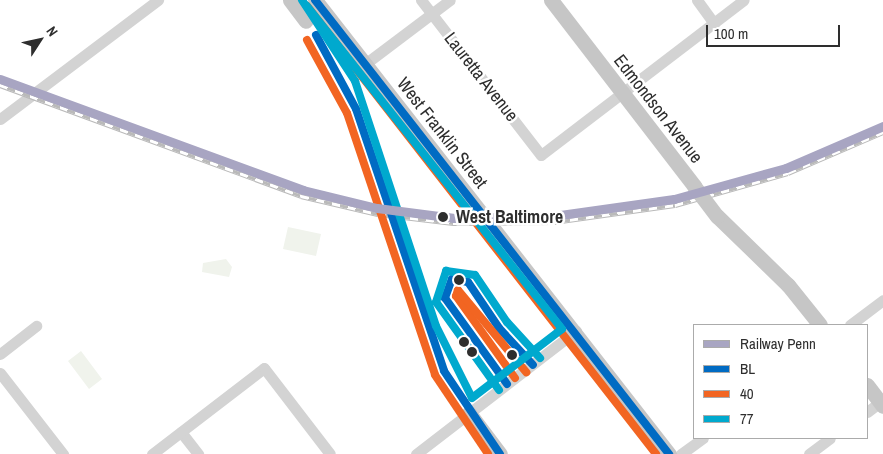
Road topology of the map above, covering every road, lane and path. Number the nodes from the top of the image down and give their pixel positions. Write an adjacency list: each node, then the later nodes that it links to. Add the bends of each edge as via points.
1 (158, 0): 14 (street)
2 (290, 0): 10 (main road)
3 (314, 0): 12 (main road, West Franklin Street)
4 (421, 0): 9 (street, Lauretta Avenue)
5 (450, 0): 9 (street)
6 (551, 0): 13 (main road, Edmondson Avenue)
7 (697, 0): 11 (street)
8 (744, 0): 11 (street)
9 (432, 14): 12 (street); 13 (street, Lauretta Avenue, via 541,155)
10 (306, 21)
11 (714, 23): 13 (street)
12 (365, 64): 19 (main road, West Franklin Street)
13 (623, 94): 16 (main road, Edmondson Avenue, bridge, via 717,216 788,285)
14 (0, 119)
15 (883, 300): 17 (street)
16 (819, 324)
17 (851, 324)
18 (36, 326): 20 (street)
19 (576, 332): 25 (street); 35 (main road, West Franklin Street)
20 (0, 354)
21 (0, 373): 29 (street)
22 (868, 386): 23 (main road)
23 (882, 403): 24 (street)
24 (868, 411)
25 (469, 413): 33 (street); 34 (main road)
26 (181, 432): 30 (street); 31 (street); 32 (street, via 264,368)
27 (702, 439): 36 (street)
28 (829, 439): 37 (street)
29 (63, 454)
30 (152, 454)
31 (198, 454)
32 (330, 454)
33 (416, 454)
34 (500, 454)
35 (669, 454)
36 (681, 454)
37 (809, 454)

